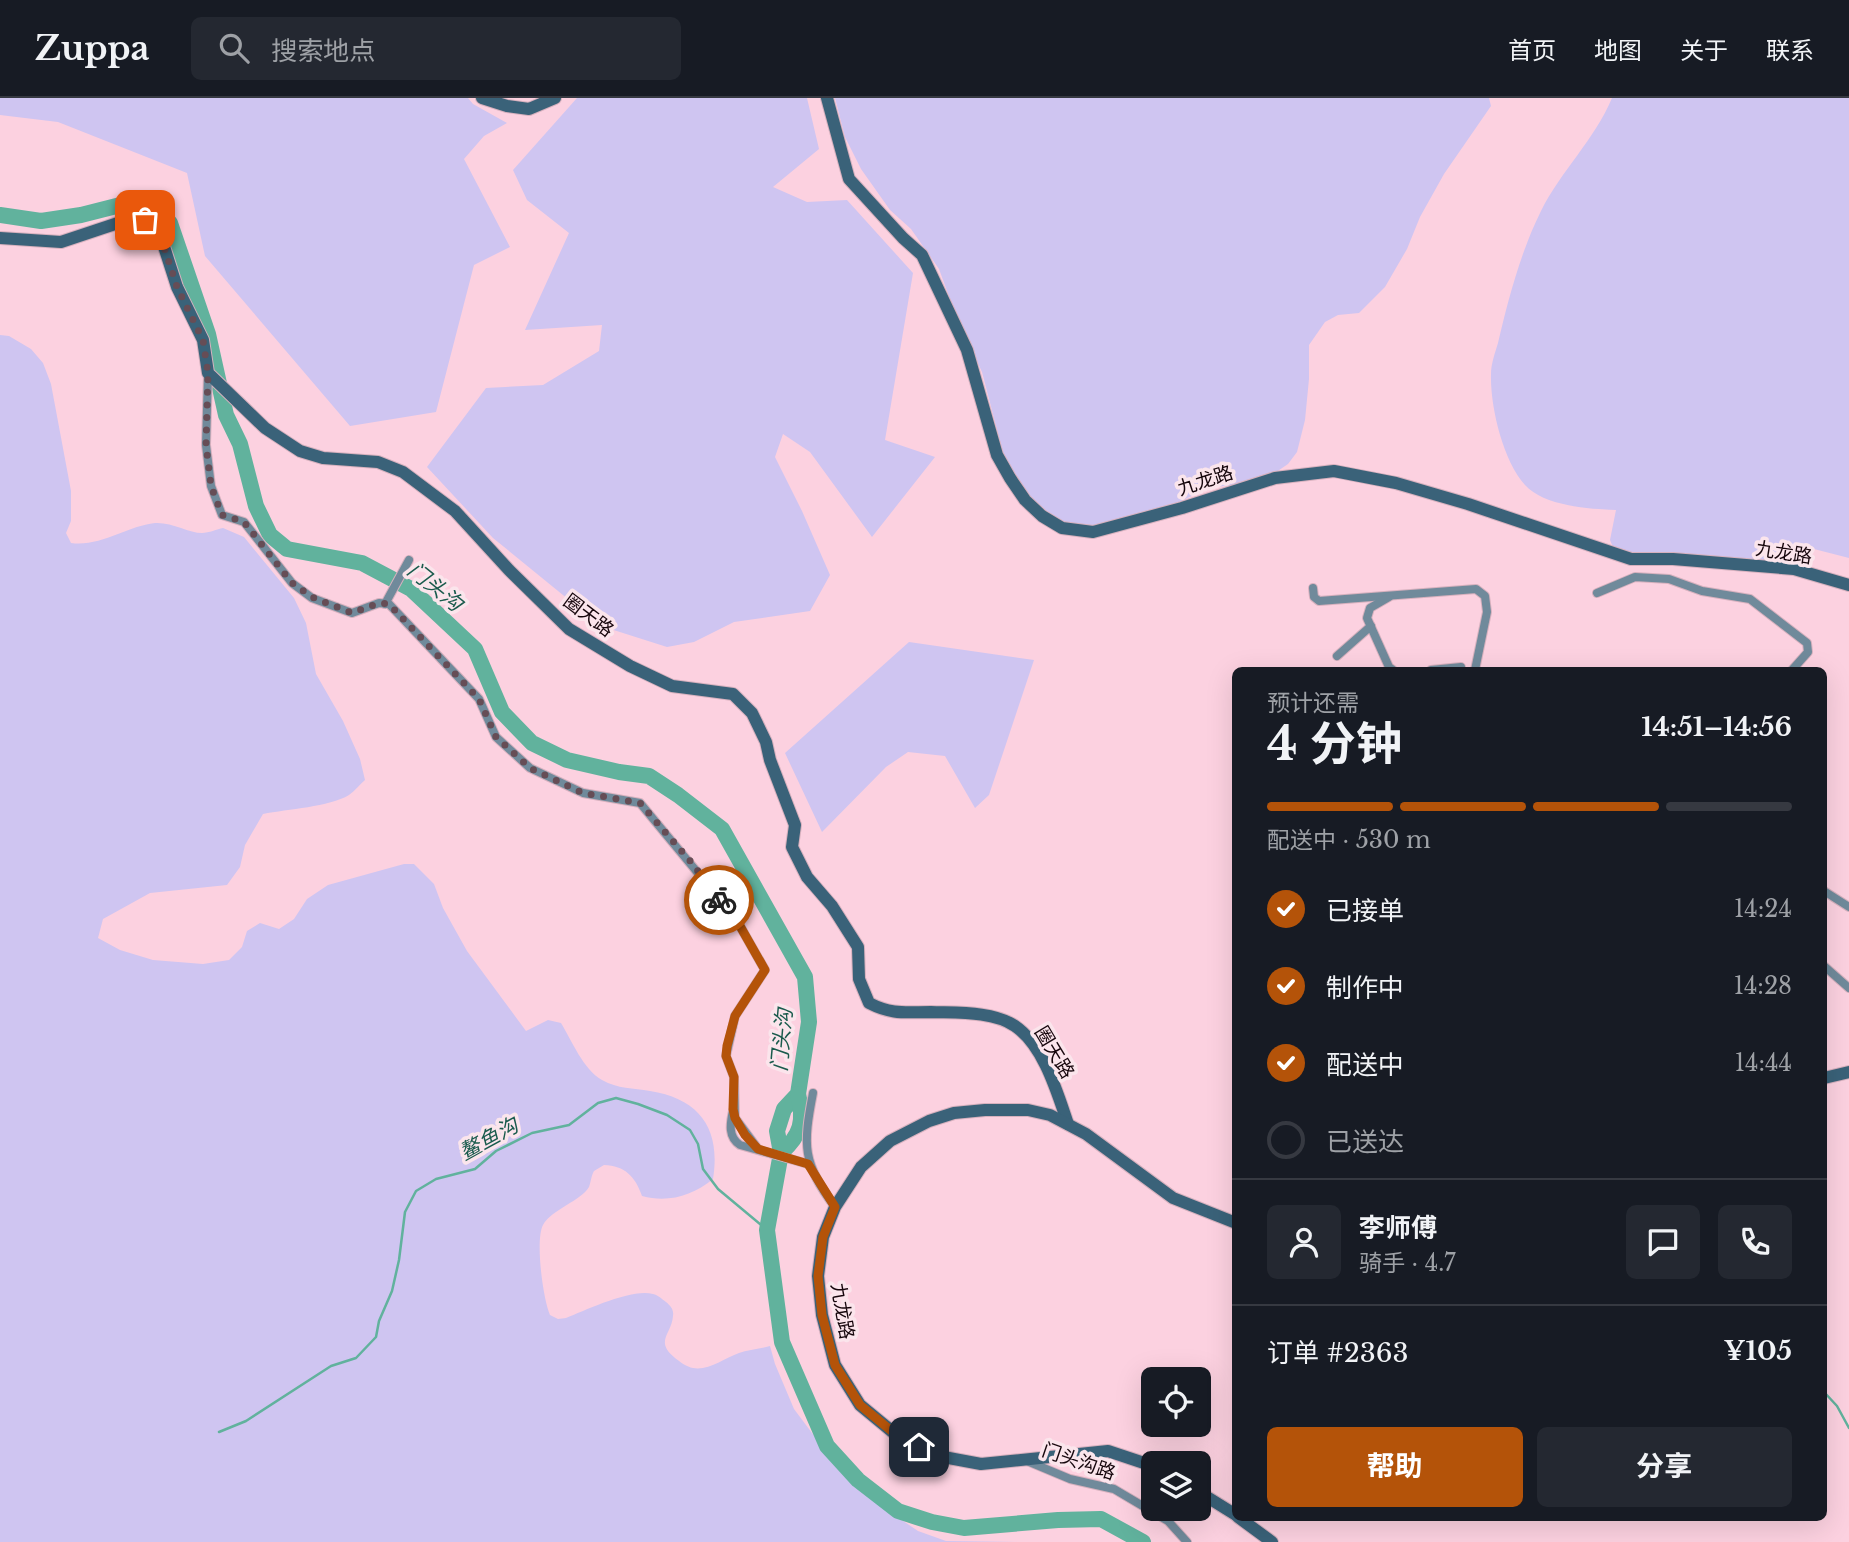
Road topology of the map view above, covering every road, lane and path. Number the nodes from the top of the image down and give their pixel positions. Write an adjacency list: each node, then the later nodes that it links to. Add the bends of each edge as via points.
1 (482, 98): 2 (street, via 529,109)
2 (555, 98)
3 (827, 98): 7 (street, 九龙路, via 849,179 922,255 967,350 997,455 1025,500 1062,528 1093,532 1275,478 1334,471 1468,504 1631,559 1794,569)
4 (0, 238): 5 (street, via 61,242 130,219 145,220 158,228 177,287 203,340)
5 (208, 373): 11 (street, via 206,445 211,486 222,515 244,522 292,583 312,597 352,613); 24 (street, 圈天路, via 265,428 300,451 378,462 403,472 455,511 569,629 672,686 733,694 752,713 766,742 795,825 792,847 807,877 858,947 859,979 869,1003 886,1012 995,1017 1014,1025 1028,1037 1052,1077)
6 (409, 560): 11 (street)
7 (1849, 585)
8 (1312, 588): 10 (street, via 1319,601)
9 (1597, 593): 16 (street, via 1635,577 1669,579 1702,591 1750,599 1807,643 1808,652)
10 (1391, 596): 12 (street, via 1370,608 1367,618); 15 (street, via 1476,589 1485,596 1487,612)
11 (385, 604): 25 (street, via 479,699 496,737 530,768 583,793 640,803 736,919 765,970 735,1016 727,1046 734,1077 735,1118 758,1149)
12 (1371, 626): 13 (street); 14 (street)
13 (1337, 656)
14 (1389, 667)
15 (1476, 667)
16 (1795, 667)
17 (1827, 893): 18 (street)
18 (1849, 907)
19 (1827, 969): 20 (street)
20 (1849, 988)
21 (1849, 1072): 22 (street)
22 (1827, 1077)
23 (813, 1093): 25 (street, via 805,1133)
24 (1068, 1124): 26 (street, 九龙路, via 1028,1110 965,1112 929,1121 890,1141 871,1158); 27 (street, 九龙路, via 1173,1198)
25 (808, 1164): 26 (street)
26 (835, 1207): 28 (street, 九龙路, via 823,1237 818,1276 822,1315 835,1365 860,1405 900,1438 938,1456 981,1464)
27 (1232, 1221)
28 (1027, 1461): 29 (street, 九龙路, via 1108,1451); 33 (street, 门头沟路, via 1070,1479 1114,1489 1168,1521)
29 (1141, 1462)
30 (1211, 1500): 31 (street)
31 (1232, 1513)
32 (1244, 1521): 34 (street)
33 (1187, 1542)
34 (1272, 1542)

